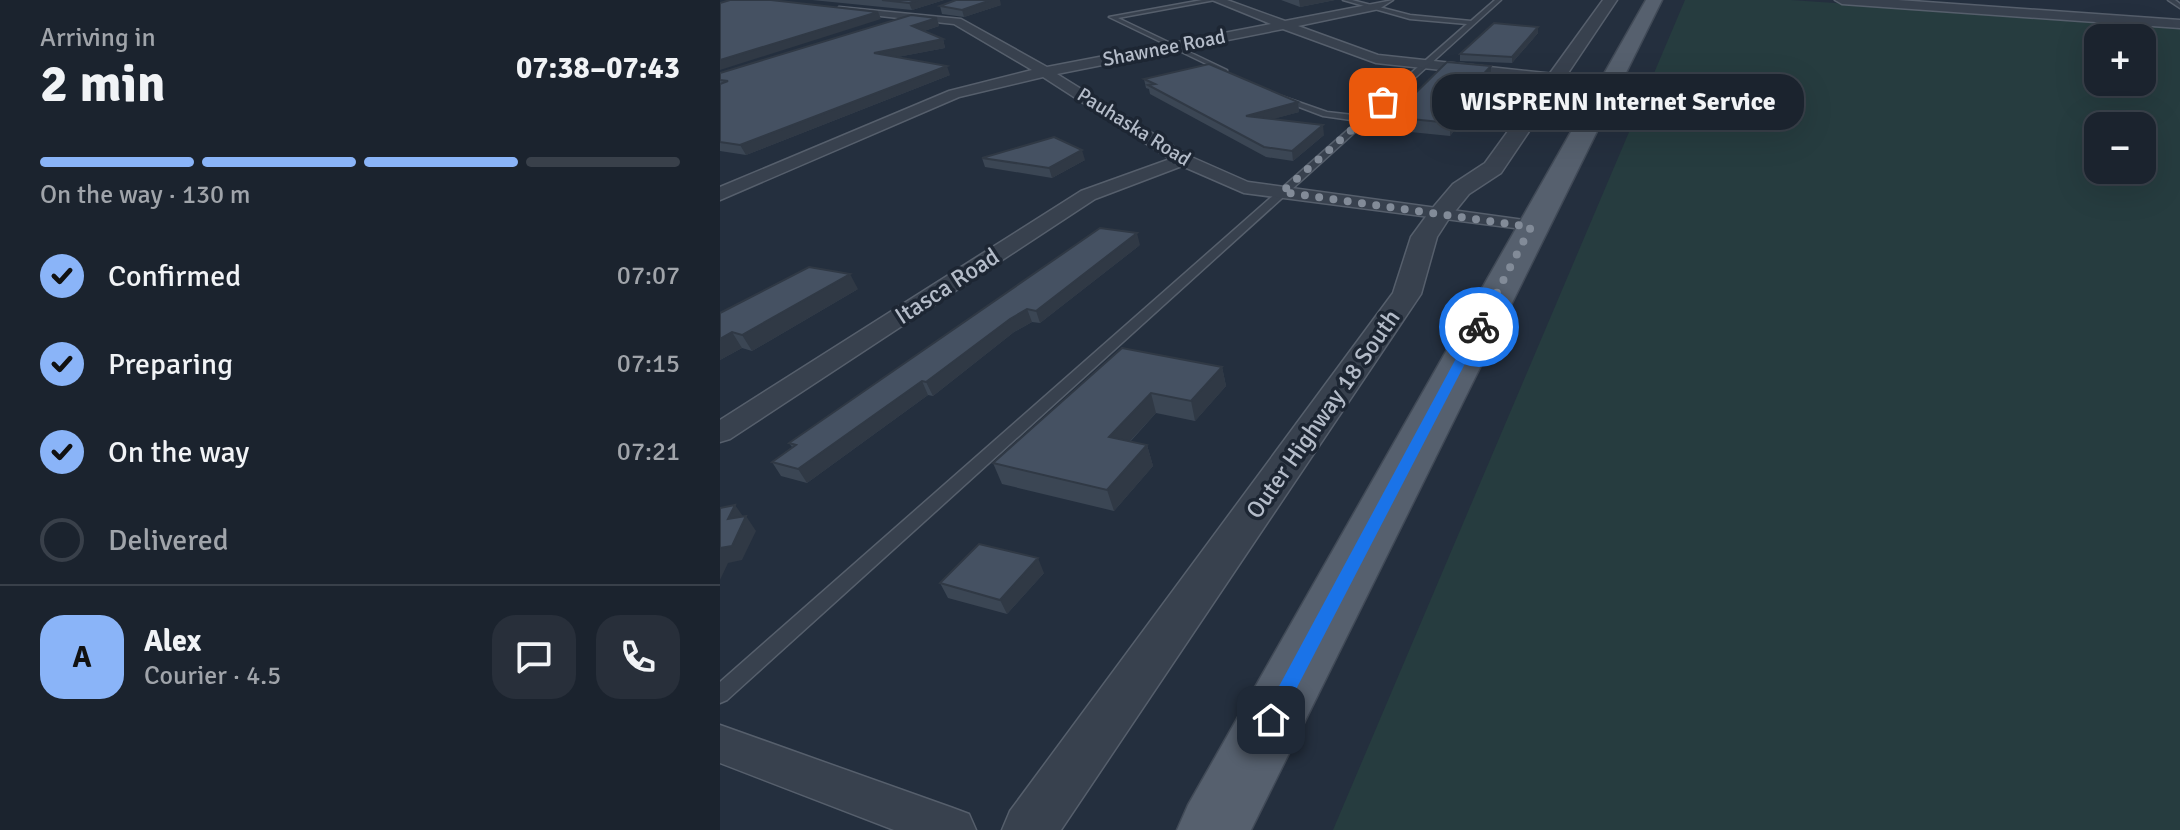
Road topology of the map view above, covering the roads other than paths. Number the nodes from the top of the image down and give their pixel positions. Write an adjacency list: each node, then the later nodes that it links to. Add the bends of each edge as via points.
1 (1215, 0): 20 (street); 22 (lane, via 1112,17)
2 (1346, 0): 15 (lane)
3 (1388, 0): 15 (street, Shawnee Road)
4 (1498, 0): 18 (lane)
5 (1610, 0): 26 (street, Outer Highway 18 South)
6 (1654, 0): 33 (main road)
7 (1842, 0): 16 (street)
8 (2016, 0): 16 (street)
9 (2083, 0): 10 (lane)
10 (2095, 0)
11 (2171, 0): 12 (lane)
12 (2180, 3)
13 (953, 4): 17 (street)
14 (825, 7): 17 (street, Pauhaska Road)
15 (1370, 8): 18 (lane); 20 (street, Shawnee Road)
16 (2027, 13): 19 (street)
17 (916, 16): 21 (street); 24 (street, Pauhaska Road, via 957,21)
18 (1472, 23): 23 (lane)
19 (2180, 24)
20 (1285, 25): 22 (street, Shawnee Road); 23 (street, via 1376,59)
21 (870, 30)
22 (1172, 47): 24 (street, Shawnee Road); 25 (lane)
23 (1423, 67): 26 (street); 28 (lane)
24 (1045, 72): 29 (street, Pauhaska Road); 31 (street, Shawnee Road, via 954,94)
25 (1241, 78)
26 (1555, 78): 32 (street, Outer Highway 18 South, via 1493,168 1461,189)
27 (1269, 91): 28 (lane, via 1310,110)
28 (1364, 119): 30 (lane)
29 (1183, 160): 30 (street, Pauhaska Road, via 1244,187); 34 (street, Itasca Road, via 1088,195)
30 (1282, 192): 32 (street, Pauhaska Road); 35 (lane)
31 (720, 194)
32 (1438, 216): 33 (street, Pauhaska Road); 38 (street, Outer Highway 18 South, via 1424,237 1407,294)
33 (1531, 227): 39 (main road)
34 (720, 433)
35 (720, 694)
36 (720, 744): 37 (street)
37 (953, 830)
38 (1029, 830)
39 (1213, 830)

